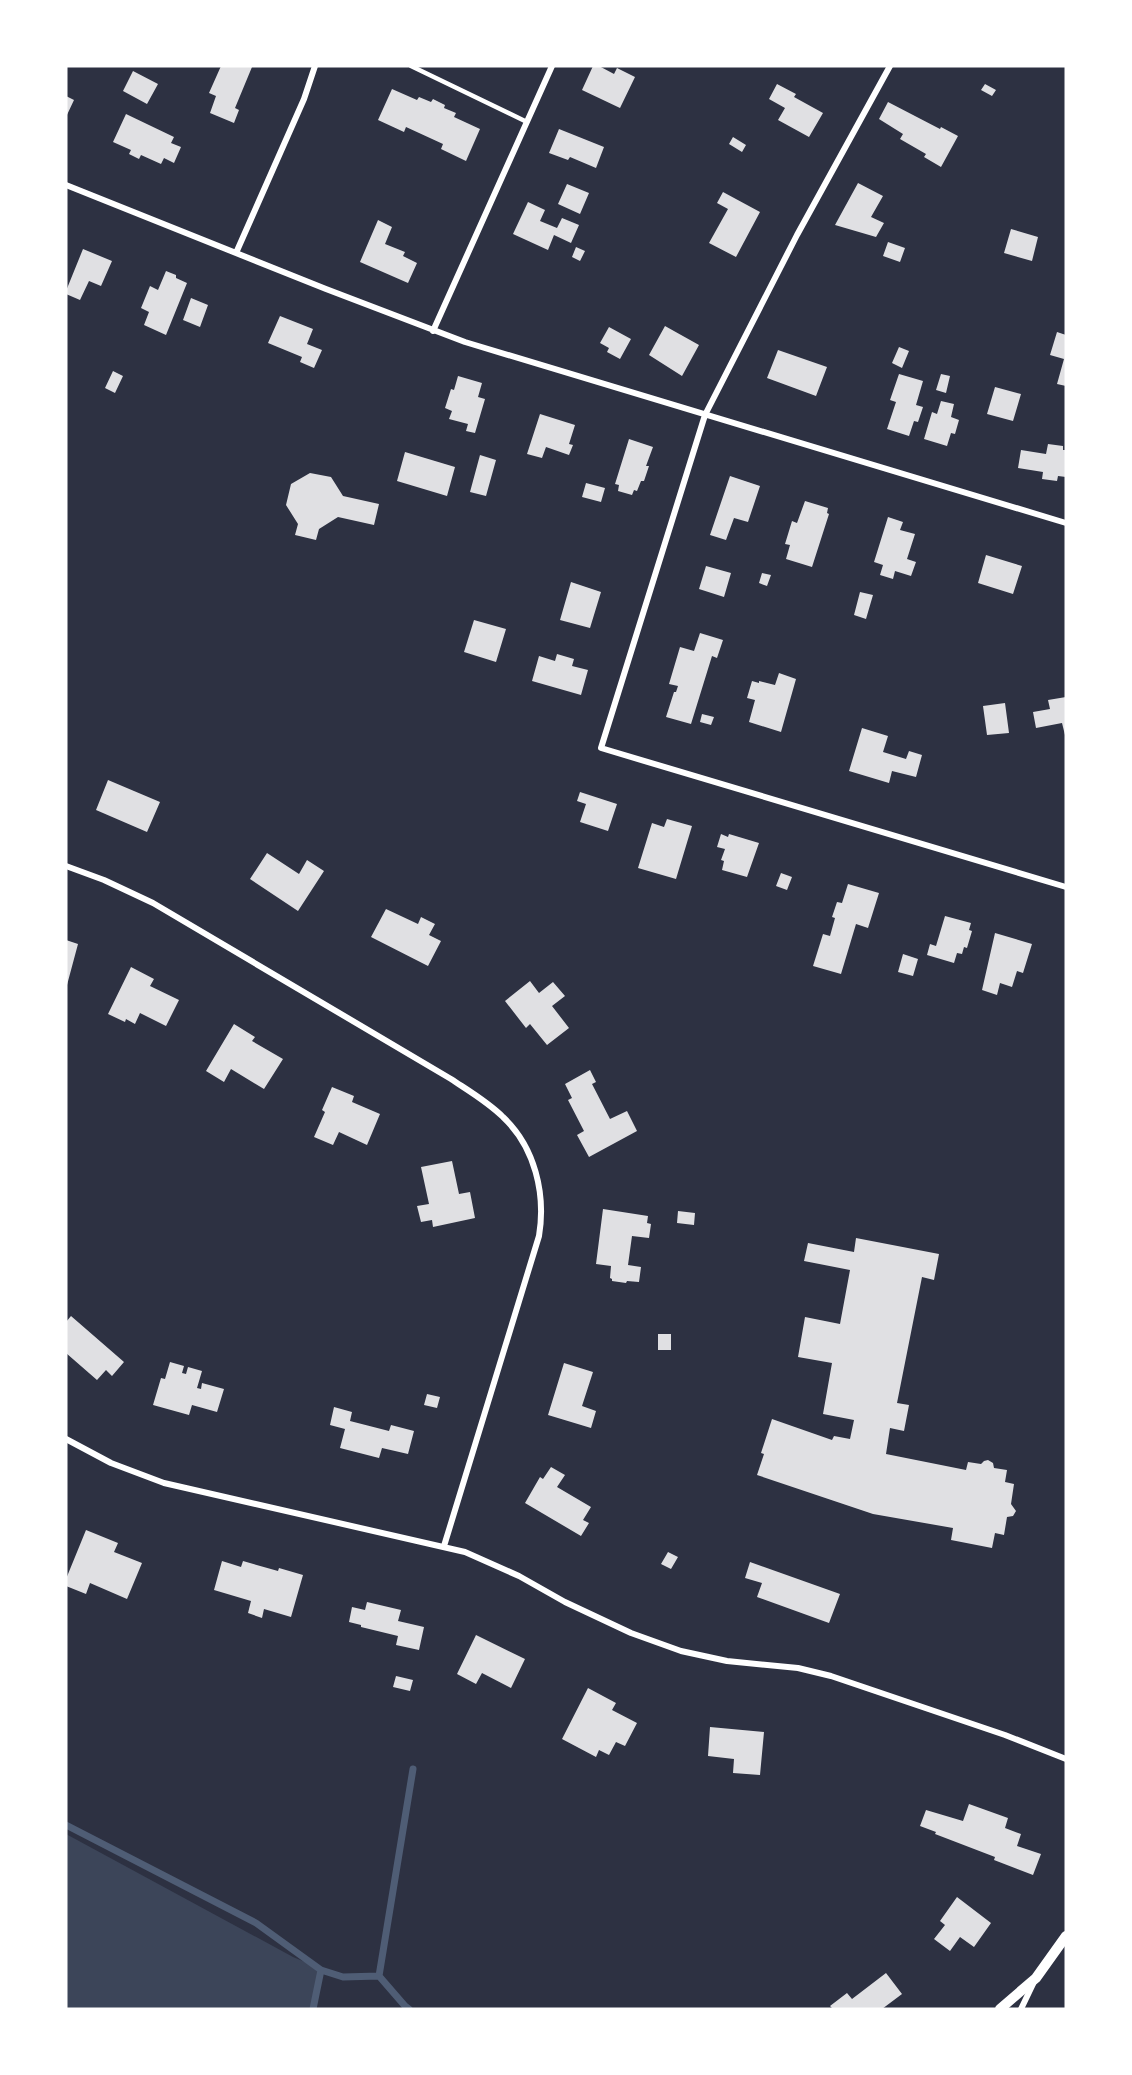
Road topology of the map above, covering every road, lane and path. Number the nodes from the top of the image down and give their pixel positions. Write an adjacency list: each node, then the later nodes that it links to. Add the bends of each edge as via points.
1 (315, 66): 7 (street)
2 (411, 66): 5 (lane)
3 (552, 66): 5 (street)
4 (890, 66): 9 (street, via 796,236)
5 (527, 122): 8 (street)
6 (66, 185): 7 (street)
7 (236, 253): 8 (street)
8 (433, 331): 9 (street)
9 (705, 415): 10 (street); 12 (street, via 601,748)
10 (1066, 524)
11 (66, 866): 14 (street, via 140,896 450,1079 503,1116 523,1142 540,1193 538,1236)
12 (1066, 886)
13 (66, 1439): 14 (street, via 111,1463 164,1483)
14 (444, 1546): 15 (street, via 490,1563 654,1642 714,1659 798,1668 831,1676)
15 (1066, 1759)
16 (1066, 1936): 17 (street)
17 (1036, 1978): 18 (street); 19 (street)
18 (1000, 2009)
19 (1021, 2009)

